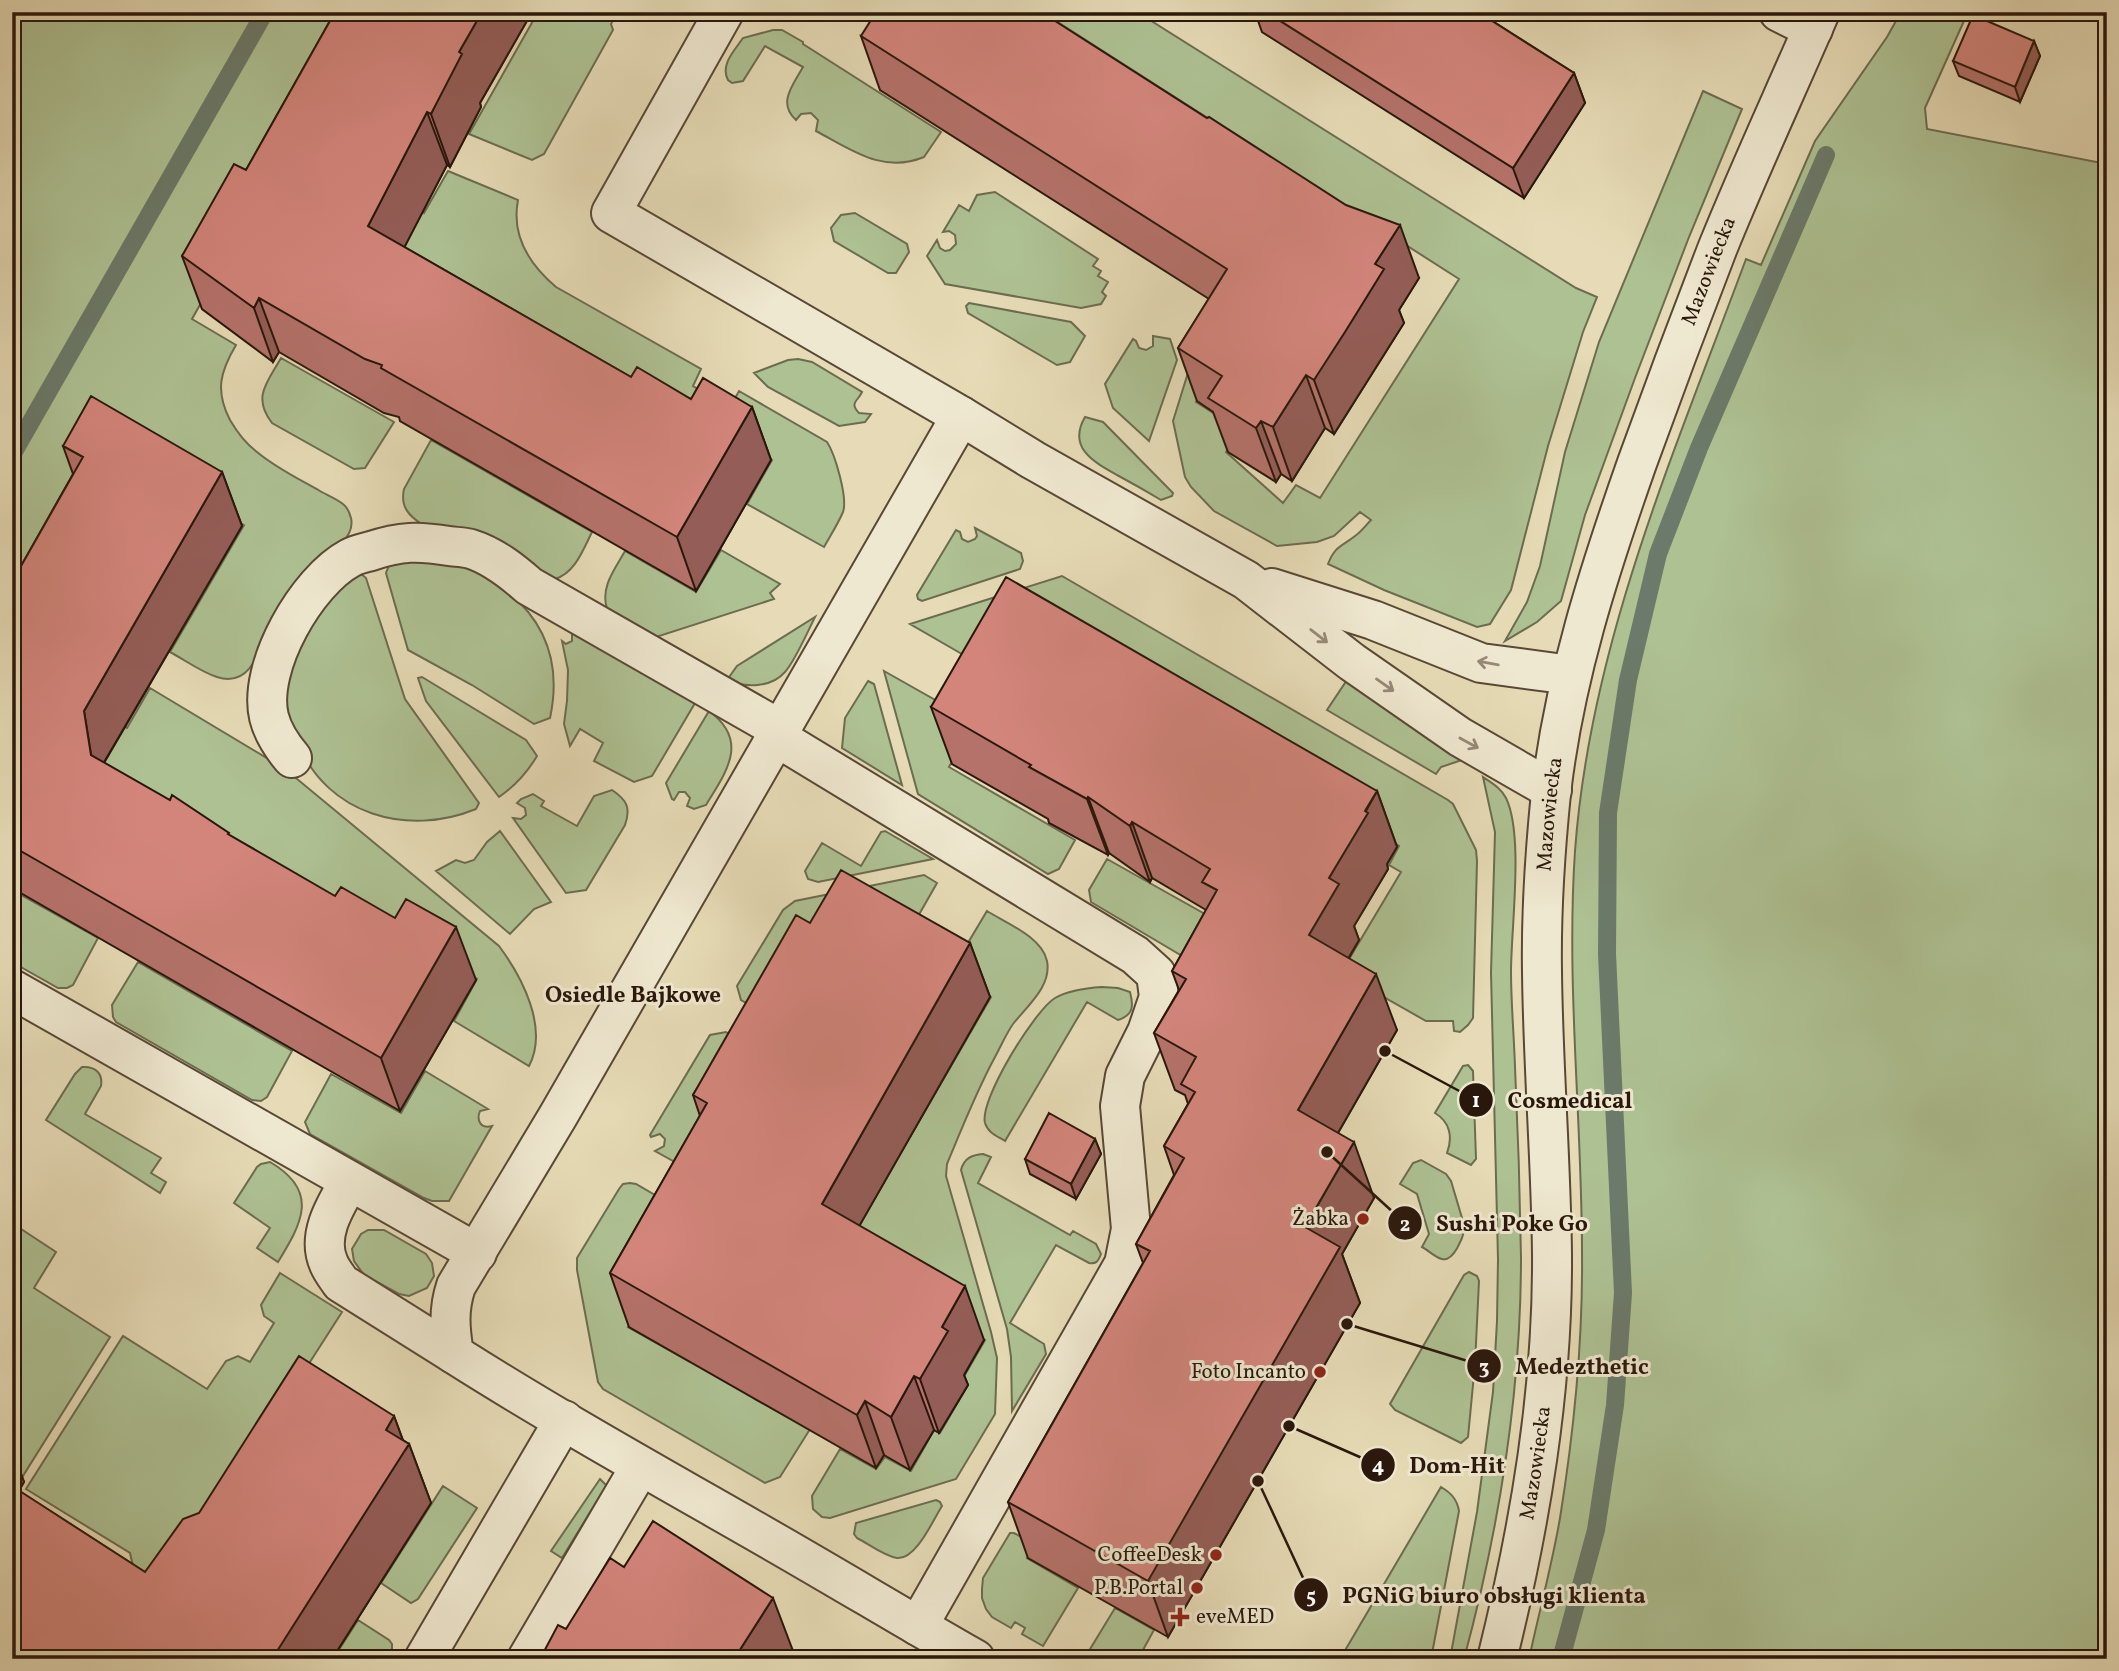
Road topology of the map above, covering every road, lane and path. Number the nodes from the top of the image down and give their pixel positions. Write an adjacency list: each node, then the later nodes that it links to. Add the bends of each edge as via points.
1 (724, 12): 4 (street, via 611,213)
2 (1779, 12): 3 (street)
3 (1816, 21): 6 (street, Mazowiecka, via 1718,248 1652,421)
4 (961, 416): 5 (street); 7 (street)
5 (1246, 580): 6 (street, one-way to 5, via 1481,663 1373,620); 9 (street, one-way to 9, via 1460,737)
6 (1571, 675): 9 (street, Mazowiecka)
7 (780, 734): 8 (street, via 529,586 497,561 470,549 409,542 351,557 328,573 297,611 269,685 268,715 277,739); 12 (street); 16 (street, via 1135,955 1156,974 1158,997 1125,1076 1120,1106 1131,1229 1124,1264)
8 (292, 758)
9 (1552, 789): 20 (street, Mazowiecka, via 1542,970 1552,1256 1550,1325 1528,1517)
10 (12, 989): 11 (street)
11 (349, 1182): 12 (street); 13 (street, via 325,1233 329,1265 341,1283)
12 (477, 1253): 13 (street, via 450,1303)
13 (454, 1354): 14 (street)
14 (564, 1420): 15 (street); 17 (street)
15 (640, 1466): 16 (street); 18 (street)
16 (918, 1626): 19 (street)
17 (424, 1659)
18 (527, 1659)
19 (975, 1659)
20 (1497, 1659)

